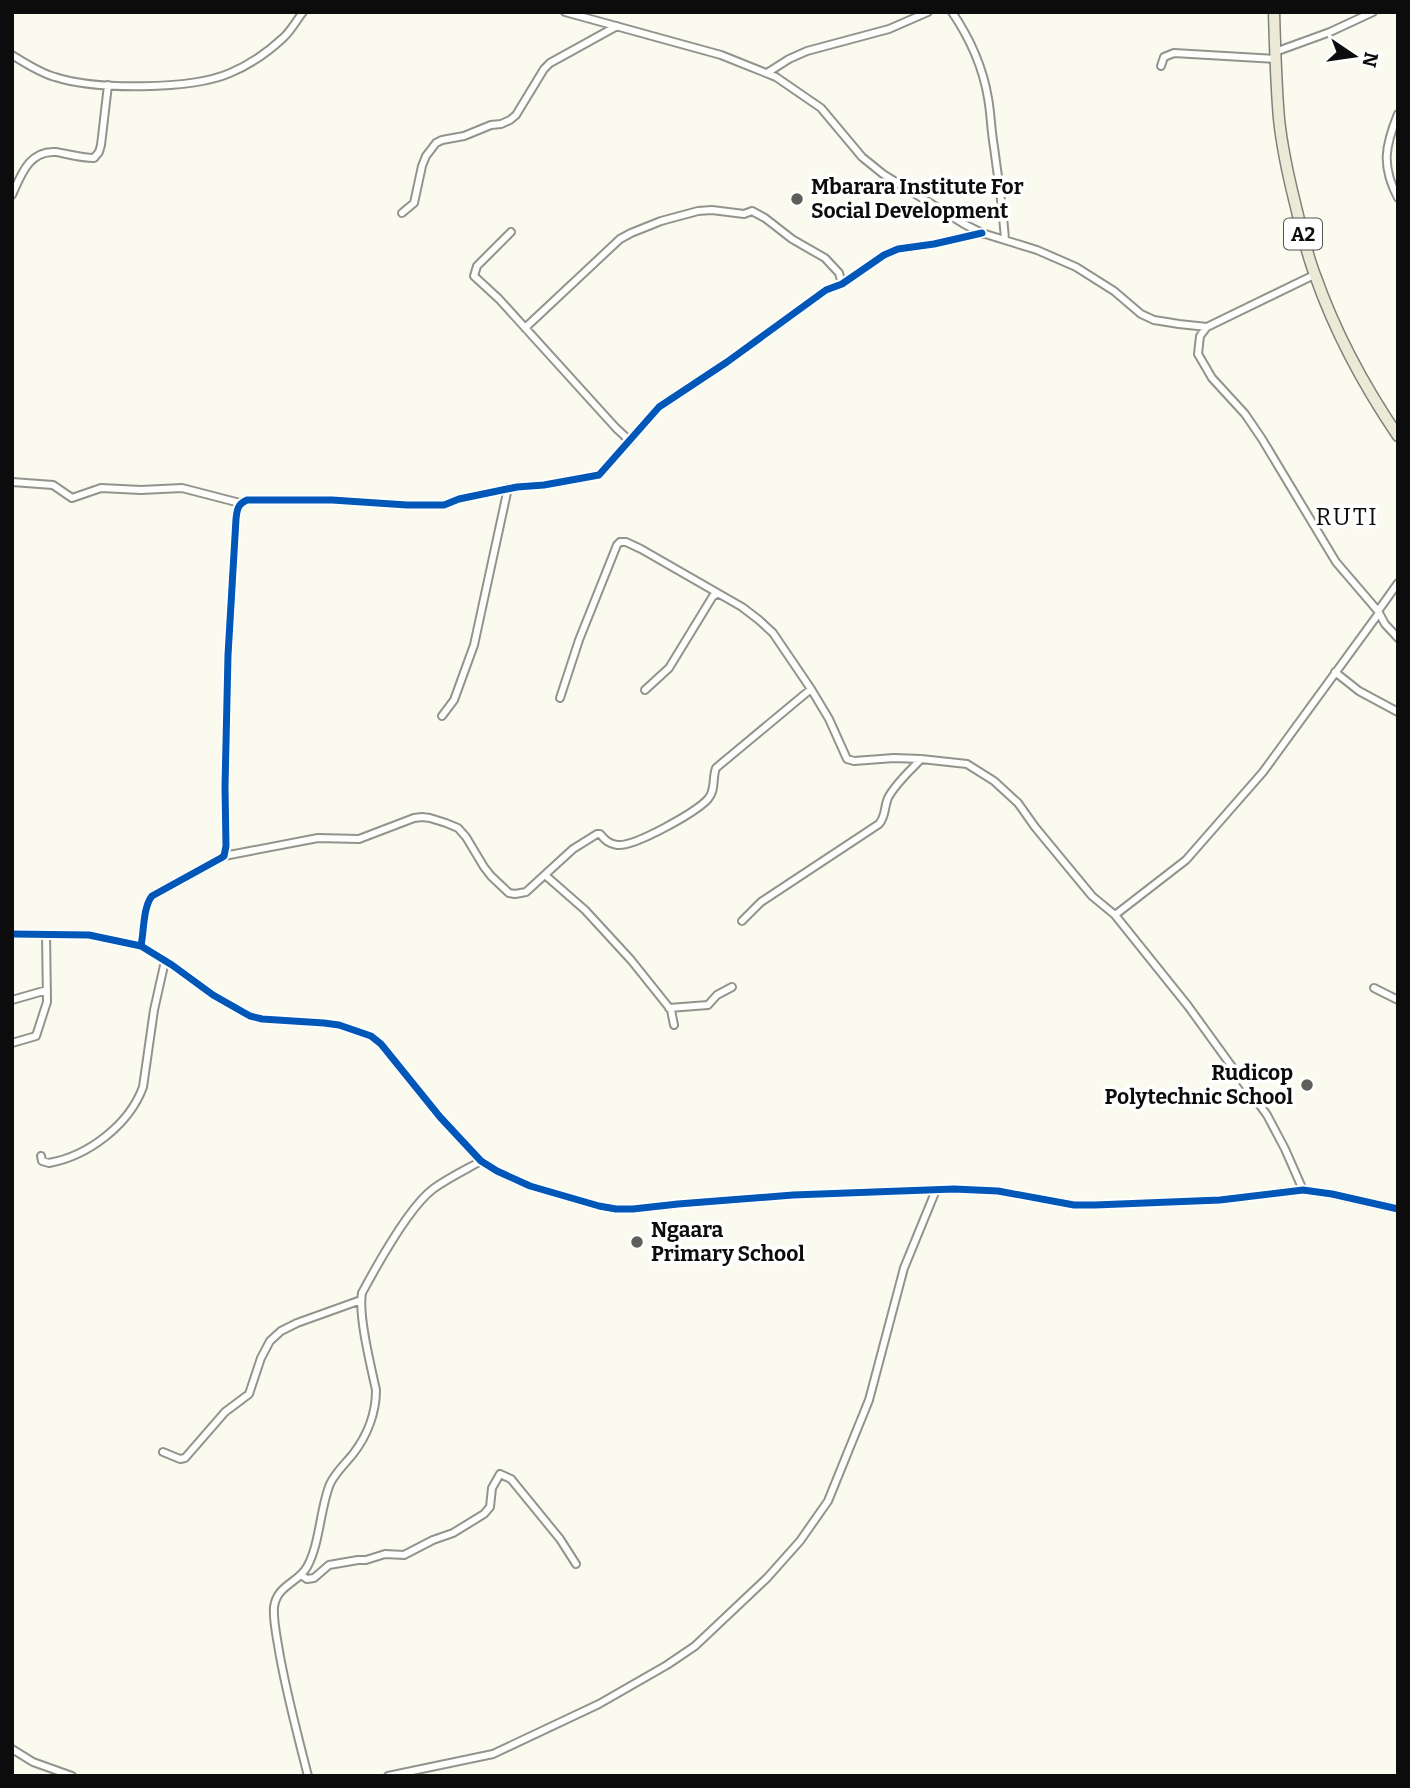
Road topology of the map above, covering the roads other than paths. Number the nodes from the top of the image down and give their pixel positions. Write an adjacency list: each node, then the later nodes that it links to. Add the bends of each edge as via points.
1 (303, 12): 12 (street, via 284,37 227,75 173,86)
2 (565, 12): 7 (street)
3 (928, 12): 11 (street, via 890,29 807,51)
4 (952, 12): 19 (street, via 974,53 989,99)
5 (1274, 12): 9 (main road, A2)
6 (1373, 12): 9 (street)
7 (617, 26): 11 (street); 16 (street, via 550,63 510,120 436,143 422,166 414,203)
8 (12, 54): 12 (street, via 51,76)
9 (1275, 55): 10 (street, via 1174,53 1164,57); 20 (main road, A2, via 1286,161)
10 (1161, 66)
11 (767, 73): 18 (street, via 821,108 862,157 883,174)
12 (108, 85): 14 (street, via 101,145 94,158 53,152 35,156)
13 (1398, 114): 15 (street, via 1386,162)
14 (12, 195)
15 (1398, 198)
16 (402, 214)
17 (511, 232): 23 (street, via 477,266 474,276)
18 (982, 233): 19 (street); 21 (street, via 898,248)
19 (1005, 240): 22 (street, via 1076,267 1154,320)
20 (1314, 275): 22 (street); 24 (main road, A2, via 1354,363)
21 (842, 284): 23 (street, via 839,273 825,258 752,211 698,211 661,220 620,239); 25 (street, via 825,290 659,407)
22 (1207, 327): 31 (street, via 1200,336 1198,355 1257,431 1336,562)
23 (525, 328): 25 (street)
24 (1398, 436)
25 (630, 441): 27 (street, via 599,475)
26 (12, 482): 28 (street, via 53,485 72,498 101,488 182,488)
27 (508, 488): 28 (street, via 444,505 332,500); 38 (street, via 474,645 454,700)
28 (240, 503): 40 (street, via 228,655)
29 (1398, 583): 31 (street)
30 (717, 594): 34 (street, via 743,607 773,633); 35 (street, via 669,668); 36 (street, via 641,549 620,542)
31 (1379, 612): 32 (street); 33 (street)
32 (1398, 638)
33 (1335, 672): 37 (street); 42 (street, via 1263,772 1186,860)
34 (811, 689): 39 (street, via 850,760); 41 (street, via 716,768 712,793 694,811 624,845 609,844 597,834)
35 (645, 690)
36 (560, 698)
37 (1398, 712)
38 (442, 716)
39 (921, 759): 42 (street, via 967,764 994,781 1018,803 1092,896); 43 (street, via 889,796 879,824 761,902)
40 (223, 856): 41 (street, via 318,838 359,839 422,817 458,828 484,867 509,892 526,892); 46 (street, via 152,896)
41 (545, 875): 53 (street, via 611,937)
42 (1115, 915): 58 (street, via 1267,1115)
43 (742, 920)
44 (12, 934): 45 (street)
45 (46, 934): 46 (street, via 89,935); 50 (street)
46 (141, 946): 47 (street)
47 (165, 961): 56 (street, via 139,1098 117,1126 78,1154 49,1163); 57 (street, via 250,1016 339,1025 371,1036)
48 (732, 987): 53 (street, via 708,1005)
49 (1374, 988): 52 (street)
50 (47, 990): 51 (street); 55 (street, via 36,1037)
51 (12, 1000)
52 (1398, 1000)
53 (669, 1008): 54 (street)
54 (674, 1025)
55 (12, 1043)
56 (41, 1156)
57 (481, 1161): 59 (street, via 530,1186 616,1209 793,1195); 61 (street, via 422,1199 398,1231)
58 (1303, 1190): 59 (street, via 1220,1200 1095,1205 998,1191); 60 (street)
59 (936, 1191): 68 (street, via 904,1268 869,1400 828,1501 767,1578 695,1646 599,1704 493,1754)
60 (1398, 1209)
61 (360, 1300): 62 (street, via 281,1331 261,1358 249,1394 225,1412 185,1458); 64 (street, via 376,1400 365,1438 330,1485)
62 (163, 1452)
63 (576, 1564): 64 (street, via 511,1479 500,1474 492,1488 490,1507 453,1533 404,1555 328,1565 314,1578)
64 (301, 1575): 67 (street, via 283,1588 274,1608 281,1666)
65 (12, 1749): 66 (street)
66 (72, 1776)
67 (308, 1776)
68 (388, 1776)

